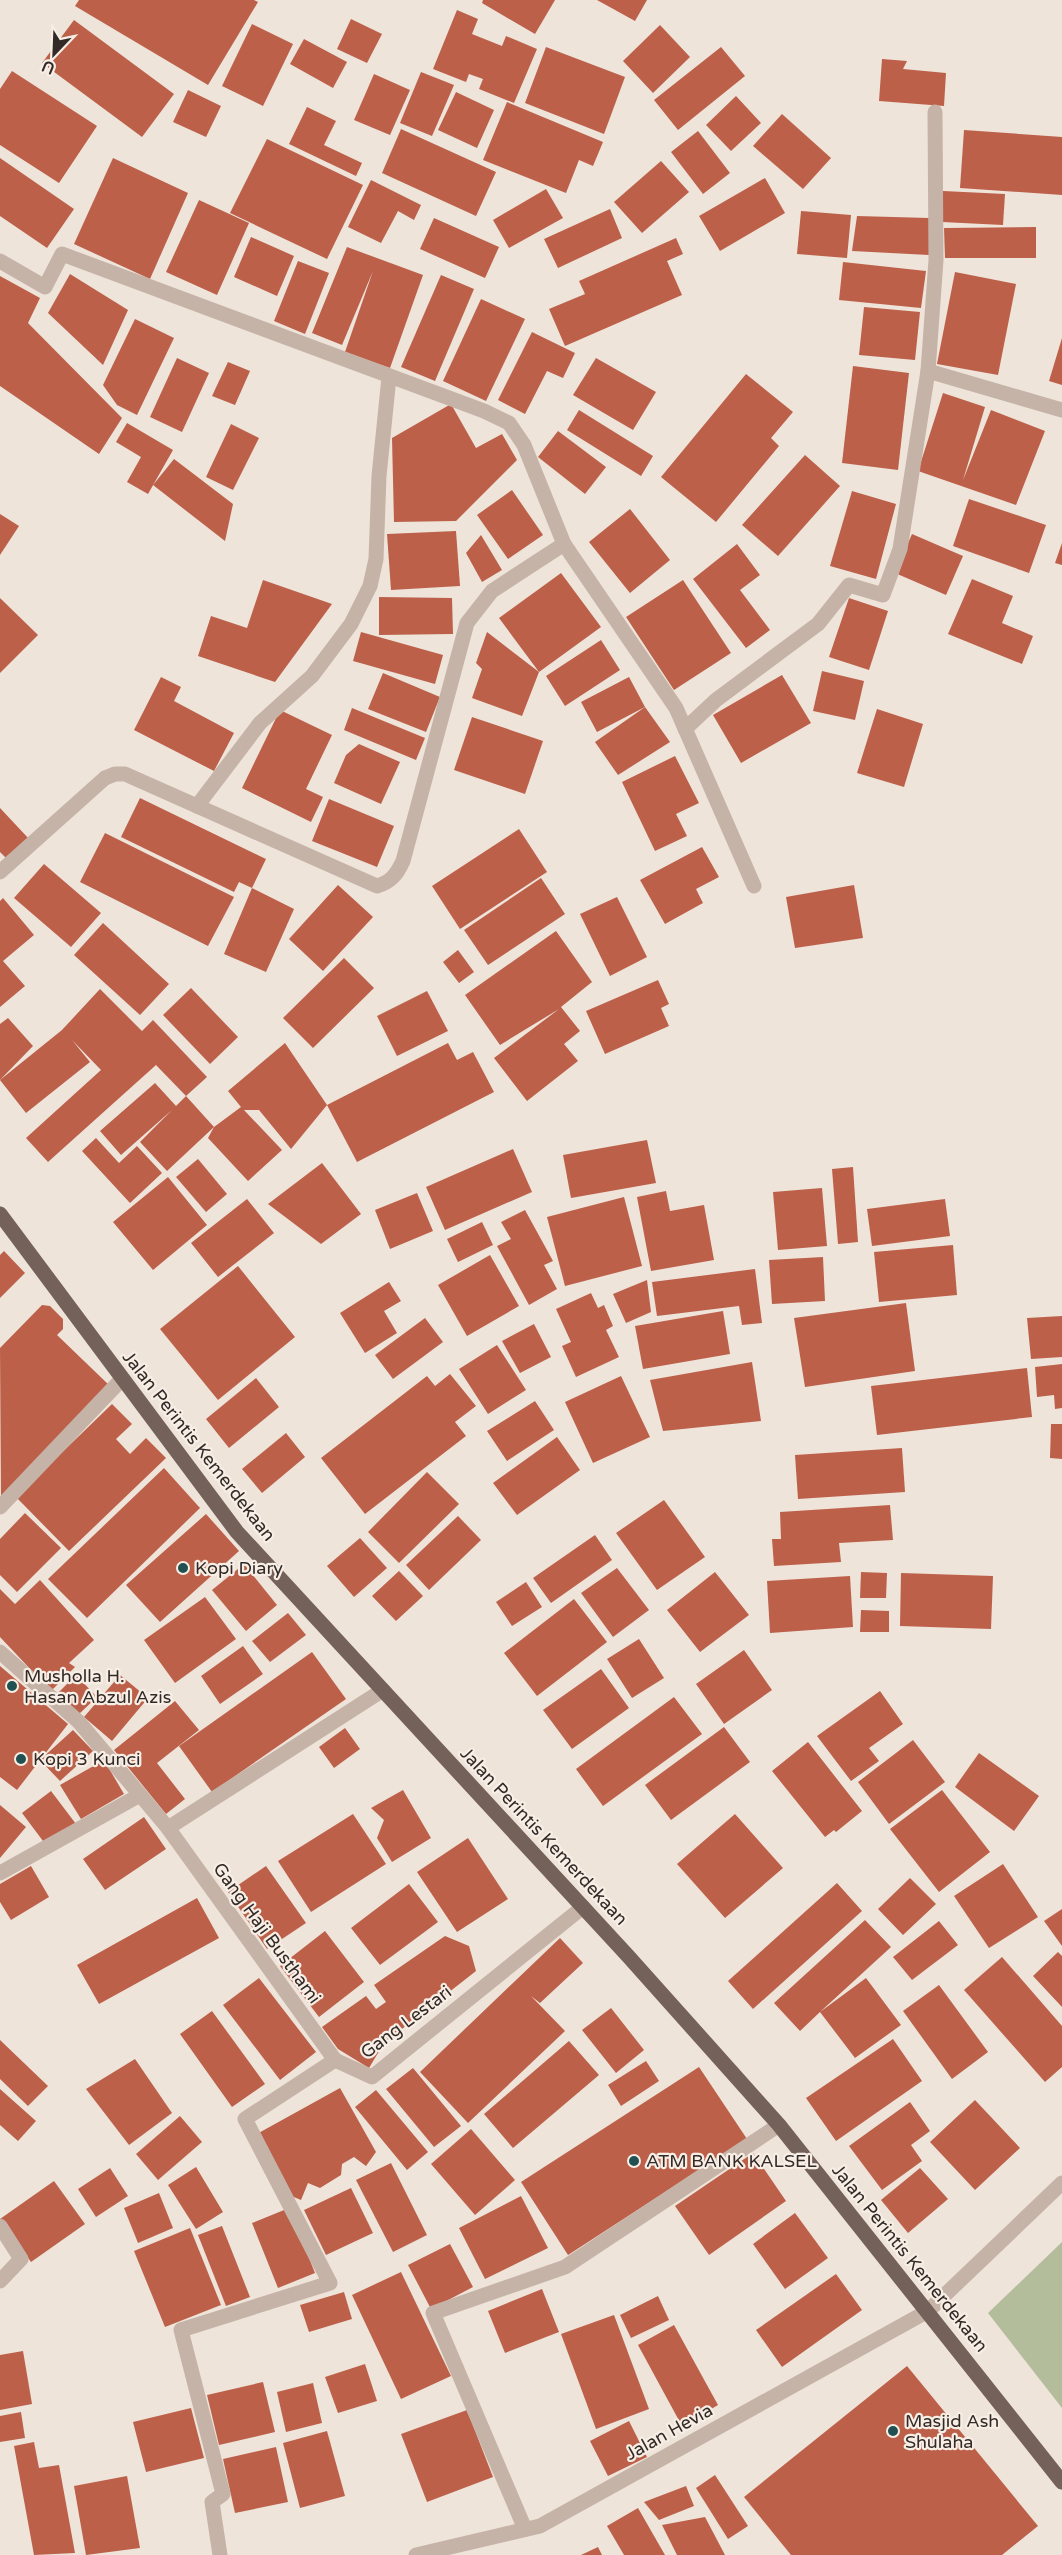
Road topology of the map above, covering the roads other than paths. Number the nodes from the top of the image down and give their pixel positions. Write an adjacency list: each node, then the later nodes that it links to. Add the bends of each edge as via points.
1 (935, 112): 3 (street, via 936,260)
2 (0, 261): 4 (street, via 45,286 62,254)
3 (928, 371): 5 (street); 7 (street, via 900,549 883,596 849,585 818,624 716,700)
4 (389, 377): 6 (street, via 509,423 524,445); 8 (street, via 376,559 370,586 351,624 312,676 260,723)
5 (1062, 410)
6 (564, 544): 7 (street, via 676,708); 8 (street, via 492,591 467,623 403,861 387,883 377,886)
7 (685, 729): 10 (street)
8 (197, 806): 9 (street, via 125,774 115,774 94,787)
9 (0, 872)
10 (754, 886)
11 (0, 1214): 12 (main road, Jalan Perintis Kemerdekaan)
12 (122, 1379): 13 (street); 15 (main road, Jalan Perintis Kemerdekaan, via 237,1532)
13 (0, 1507)
14 (0, 1652): 16 (street, Gang Haji Busthami, via 79,1722)
15 (383, 1690): 17 (street); 19 (main road, Jalan Perintis Kemerdekaan)
16 (140, 1795): 17 (street, Gang Haji Busthami); 18 (street)
17 (168, 1827): 20 (street, Gang Haji Busthami)
18 (0, 1873)
19 (583, 1907): 20 (street, Gang Lestari, via 372,2077); 21 (main road, Jalan Perintis Kemerdekaan)
20 (335, 2060): 28 (street, Gang Lestari, via 245,2119 330,2283 181,2330 223,2494 212,2502)
21 (779, 2125): 25 (main road, Jalan Perintis Kemerdekaan); 27 (street, via 565,2267 434,2313)
22 (1062, 2183): 25 (street, Jalan Hevia)
23 (0, 2226): 24 (street, via 21,2259)
24 (0, 2281)
25 (928, 2312): 26 (main road, Jalan Perintis Kemerdekaan); 27 (street, Jalan Hevia, via 540,2526)
26 (1062, 2482)
27 (525, 2529): 29 (street, Jalan Hevia)
28 (220, 2555)
29 (416, 2555)

